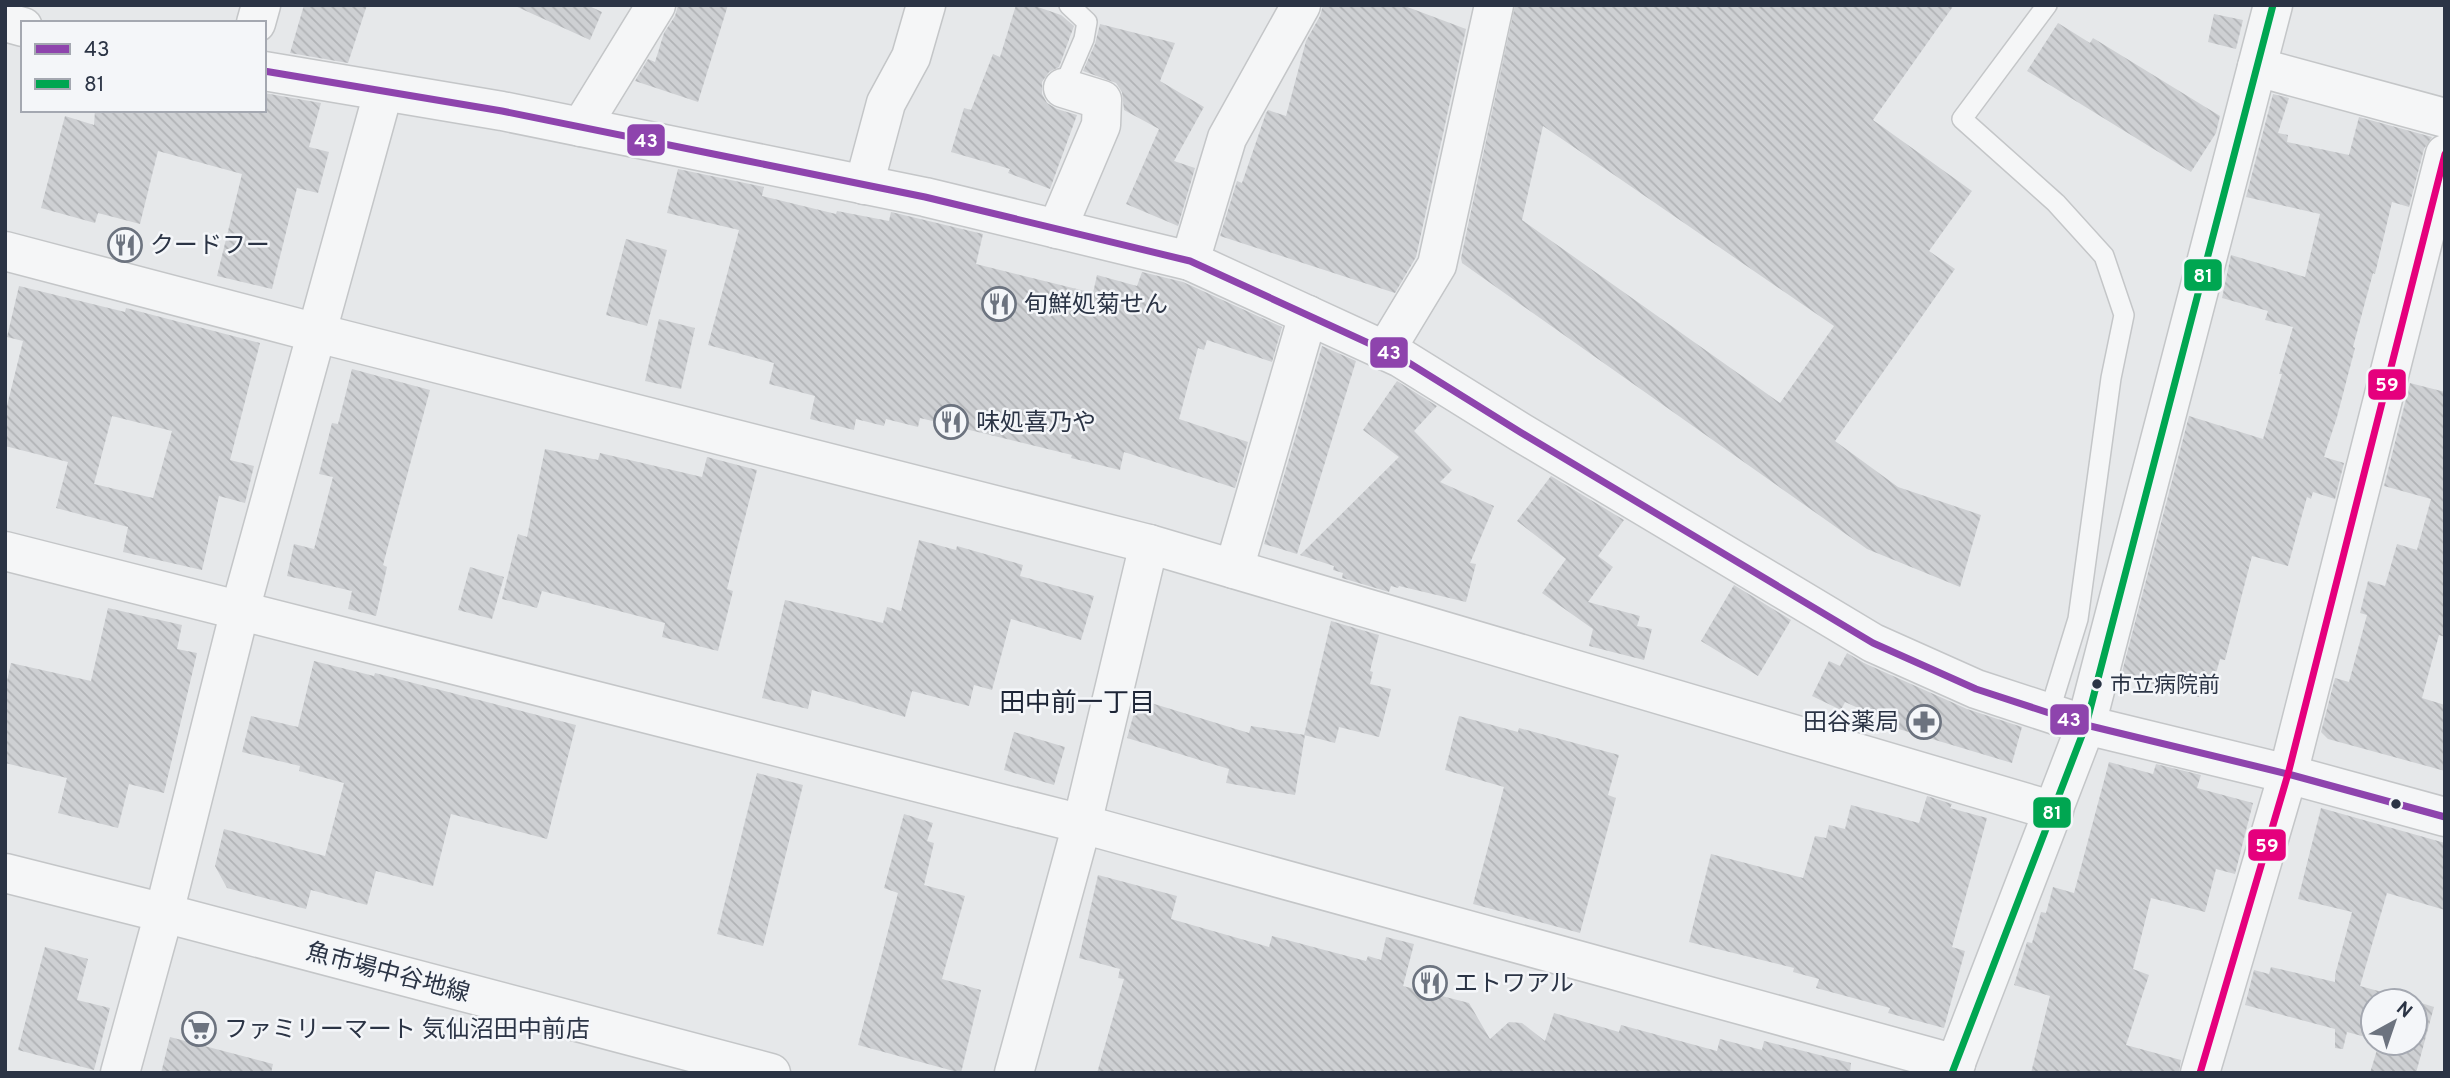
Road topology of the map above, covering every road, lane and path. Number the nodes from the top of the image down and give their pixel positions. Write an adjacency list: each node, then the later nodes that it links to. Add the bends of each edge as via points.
1 (656, 5): 13 (street)
2 (926, 5): 15 (street, via 911,57 886,103)
3 (1069, 5): 10 (lane, via 1087,22)
4 (1301, 5): 18 (street, via 1227,138)
5 (1494, 5): 21 (street, via 1437,265)
6 (2047, 5): 26 (lane, via 1962,119 2056,203 2104,256 2124,315 2078,619)
7 (2273, 5): 8 (street)
8 (2257, 67): 12 (street); 27 (street)
9 (266, 71): 11 (street)
10 (1063, 88): 16 (street, via 1102,100 1101,125)
11 (383, 93): 13 (street); 20 (street)
12 (2445, 118)
13 (581, 127): 15 (street)
14 (2445, 154): 28 (street)
15 (864, 185): 16 (street)
16 (1057, 229): 18 (street)
17 (5, 251): 20 (street)
18 (1190, 261): 19 (street)
19 (1308, 315): 21 (street); 24 (street)
20 (317, 333): 22 (street); 25 (street)
21 (1385, 351): 26 (street, via 1873,643 1976,689)
22 (1149, 544): 24 (street); 31 (street)
23 (5, 551): 25 (street)
24 (1234, 569): 29 (street)
25 (240, 610): 31 (street); 33 (street)
26 (2049, 713): 27 (street)
27 (2086, 725): 28 (street); 29 (street)
28 (2288, 774): 30 (street); 38 (street)
29 (2054, 811): 34 (street)
30 (2445, 817)
31 (1082, 824): 34 (street); 37 (street)
32 (5, 873): 33 (street, 魚市場中谷地線)
33 (164, 912): 35 (street); 36 (street, 魚市場中谷地線)
34 (1954, 1068)
35 (120, 1073)
36 (771, 1073)
37 (1014, 1073)
38 (2200, 1073)

